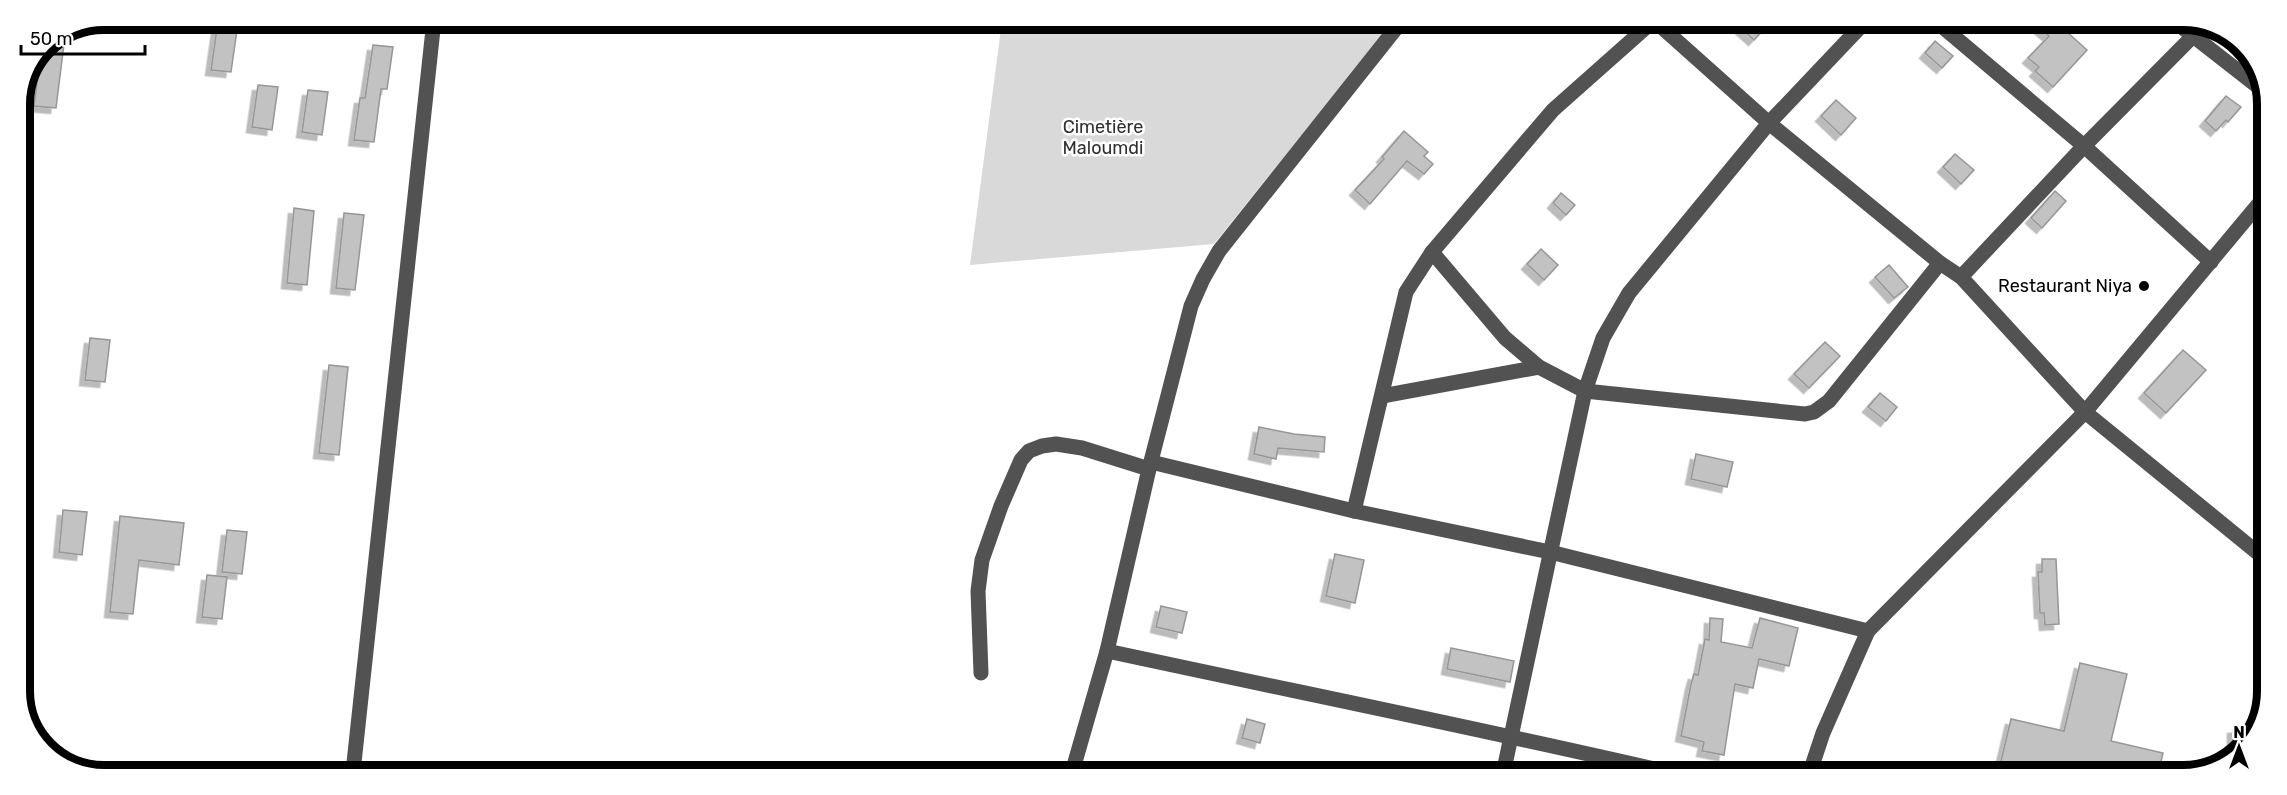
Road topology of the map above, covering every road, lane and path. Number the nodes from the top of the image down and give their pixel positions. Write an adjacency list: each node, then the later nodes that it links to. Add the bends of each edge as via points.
1 (433, 30): 30 (street)
2 (1395, 30): 22 (street, via 1219,251 1203,279 1191,306)
3 (1643, 30): 14 (street, via 1552,110)
4 (1665, 30): 11 (street)
5 (1857, 30): 11 (street)
6 (1946, 30): 12 (street)
7 (2186, 30): 9 (street)
8 (2199, 31): 9 (street)
9 (2194, 37): 10 (street); 12 (street)
10 (2254, 84)
11 (1769, 123): 16 (street); 19 (street, via 1629,293 1603,338)
12 (2084, 146): 15 (street); 17 (street)
13 (2257, 206): 15 (street)
14 (1431, 252): 18 (street, via 1505,338); 20 (street, via 1406,292)
15 (2211, 262): 21 (street)
16 (1940, 263): 17 (street); 19 (street, via 1829,401 1814,412 1786,413)
17 (1960, 277): 21 (street)
18 (1539, 367): 19 (street); 20 (street)
19 (1585, 391): 24 (street)
20 (1382, 396): 23 (street)
21 (2085, 412): 25 (street); 26 (street)
22 (1150, 466): 23 (street); 27 (street); 28 (street, via 1056,444 1029,451 1021,460 982,560 978,591)
23 (1354, 511): 24 (street)
24 (1550, 552): 26 (street); 29 (street)
25 (2257, 552)
26 (1869, 631): 34 (street)
27 (1107, 651): 29 (street); 31 (street)
28 (981, 673)
29 (1511, 736): 32 (street); 33 (street)
30 (354, 765)
31 (1075, 765)
32 (1505, 765)
33 (1637, 765)
34 (1812, 765)

